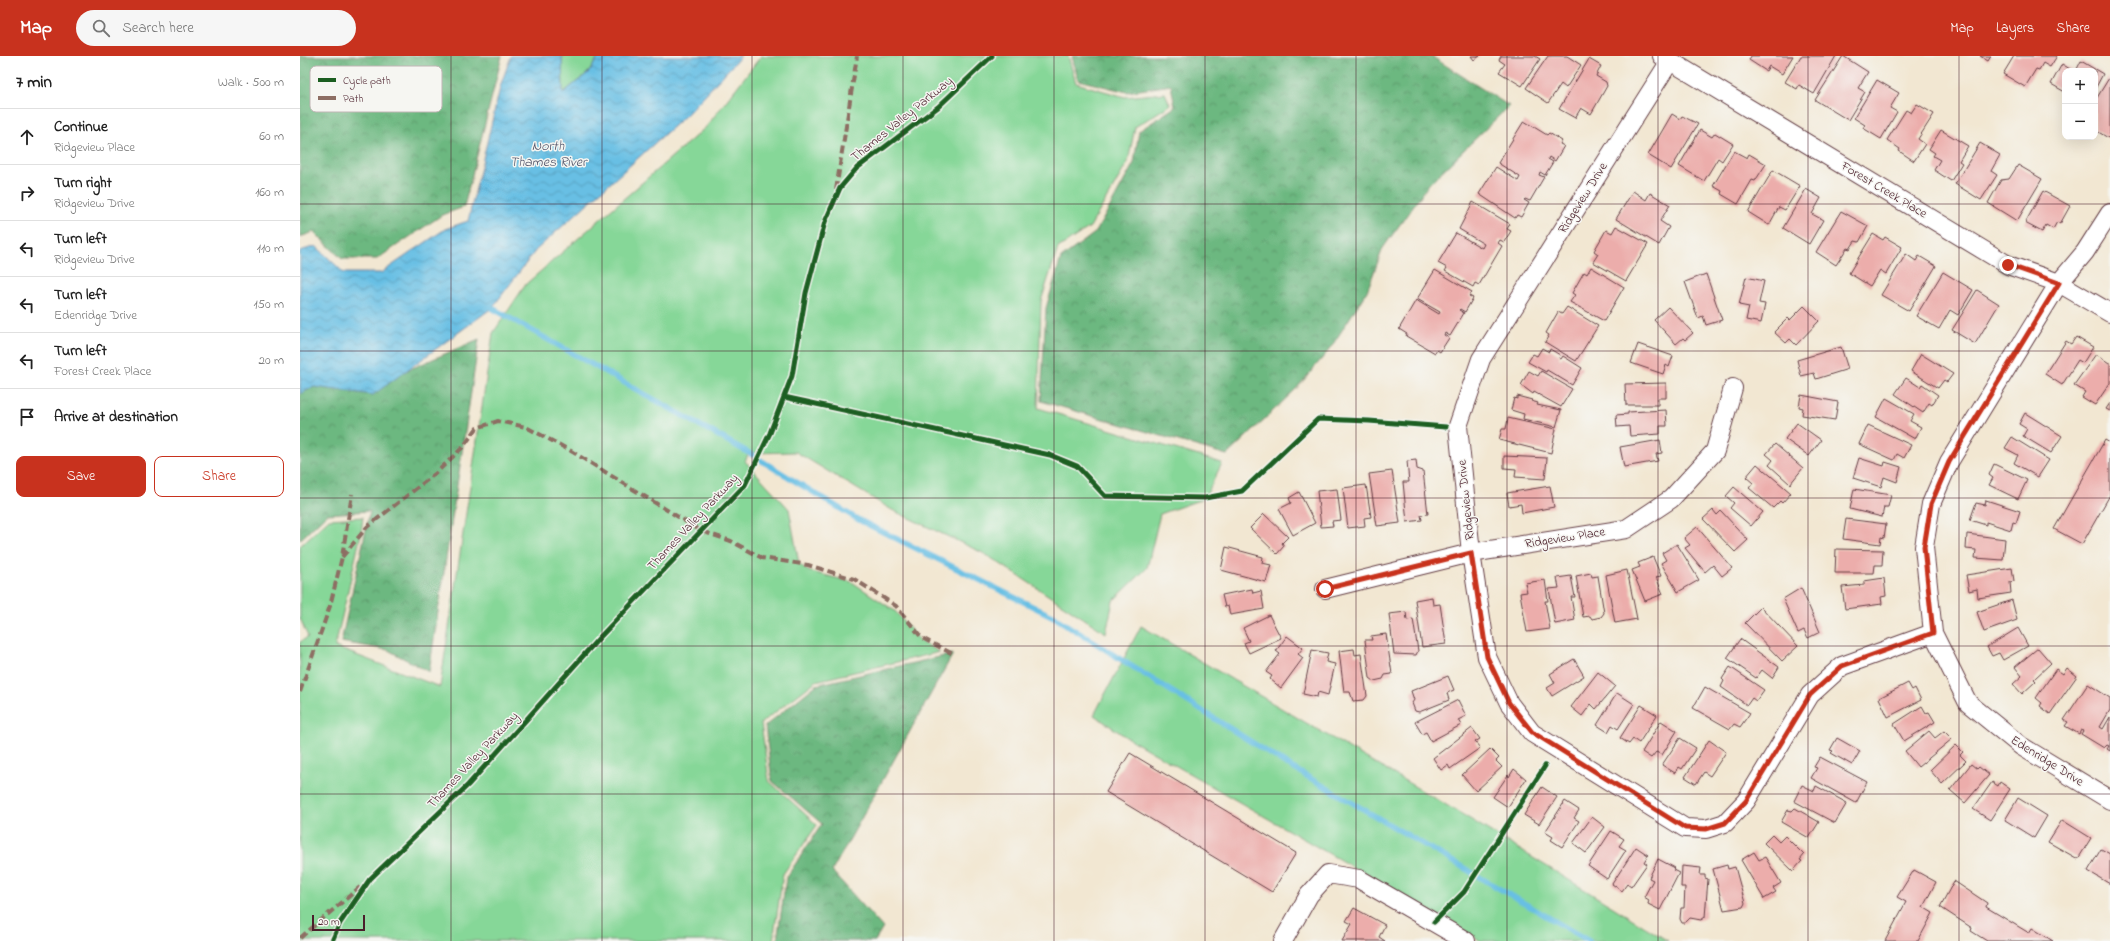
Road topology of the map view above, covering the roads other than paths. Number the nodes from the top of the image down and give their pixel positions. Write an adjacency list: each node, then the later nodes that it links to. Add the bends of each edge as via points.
1 (1666, 58): 3 (street, Forest Creek Place, via 2008,265); 6 (street, Ridgeview Drive, via 1481,359 1458,426)
2 (2110, 213): 3 (street, Edenridge Drive, via 2085,252)
3 (2059, 283): 4 (street, Forest Creek Place); 8 (street, Edenridge Drive, via 1949,462 1931,504 1924,547)
4 (2110, 313)
5 (1733, 388): 6 (street, Ridgeview Place, via 1715,451 1671,499 1626,528)
6 (1471, 553): 7 (street, Ridgeview Place); 8 (street, Ridgeview Drive, via 1487,657 1509,703 1532,732 1685,828 1706,829 1725,823 1746,801 1810,695 1842,666)
7 (1325, 589)
8 (1933, 633): 9 (street, Edenridge Drive, via 1968,703 2021,746)
9 (2110, 800)
10 (1283, 941): 11 (street, via 1309,895 1328,874 1359,879)
11 (1466, 941)

